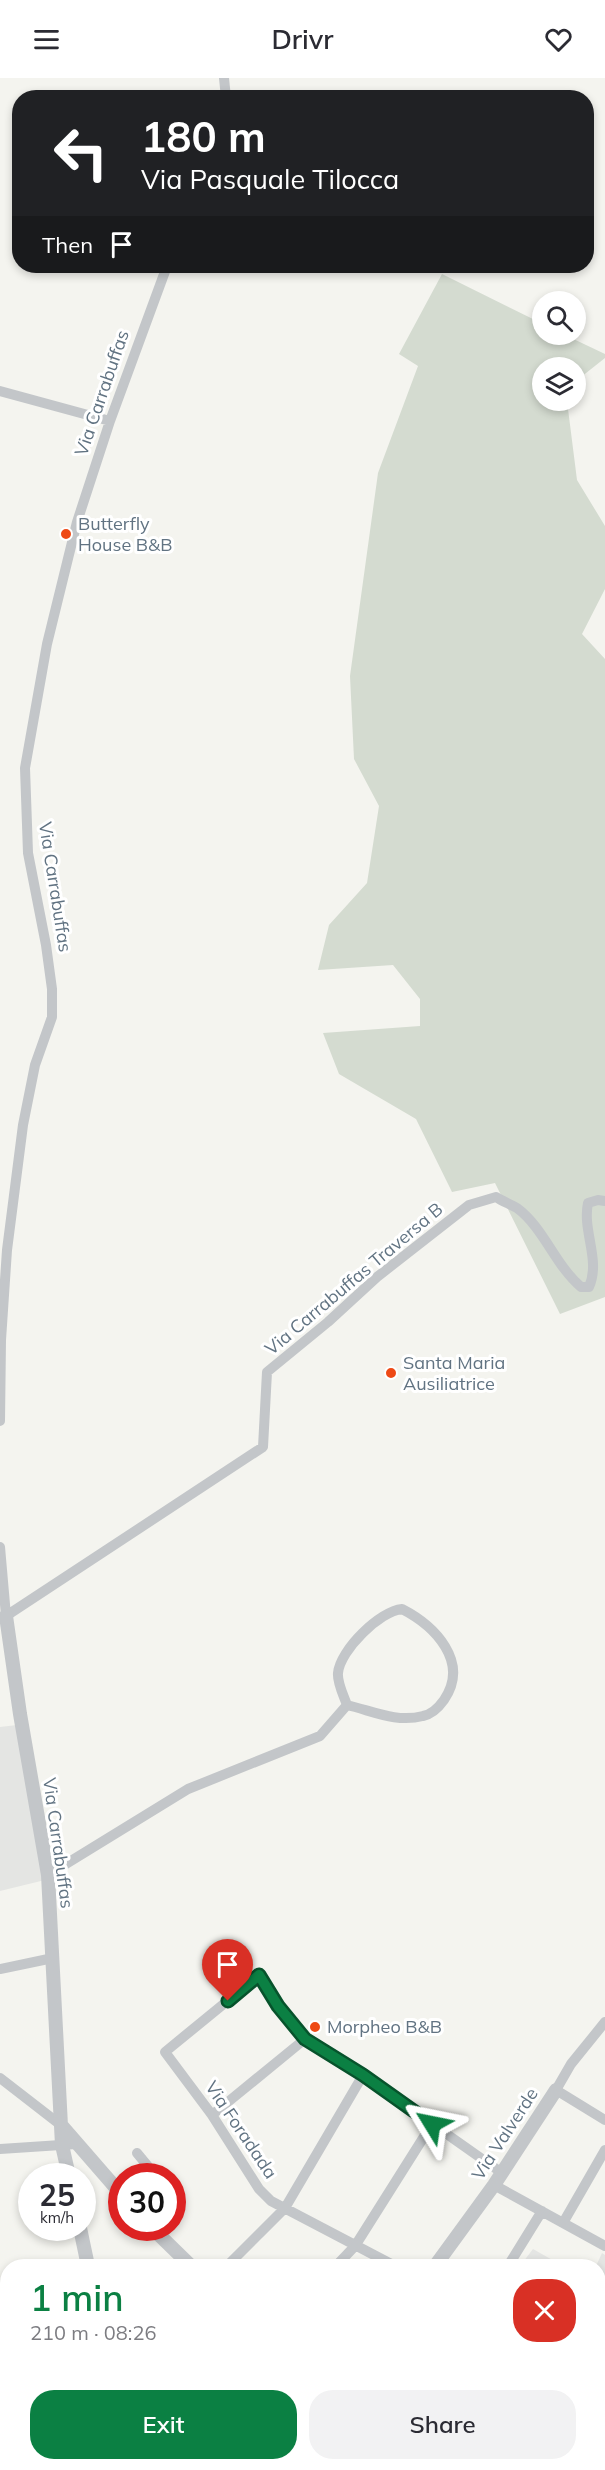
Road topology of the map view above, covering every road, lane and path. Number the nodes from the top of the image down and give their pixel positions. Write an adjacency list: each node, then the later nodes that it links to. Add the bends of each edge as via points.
1 (163, 273): 3 (street, Via Carrabuffas)
2 (0, 391): 3 (street)
3 (110, 421): 5 (street, Via Carrabuffas, via 77,522 55,607 25,768 28,854 46,945 51,1017 35,1065 23,1125 7,1250)
4 (605, 1201): 8 (street, Via Carrabuffas Traversa B, via 588,1203 585,1214 593,1266 589,1287 581,1287 568,1276 531,1222 516,1208 496,1197 469,1205 267,1372 263,1447)
5 (1, 1340): 6 (street, Via Carrabuffas)
6 (0, 1421)
7 (0, 1547): 8 (street, Via Carrabuffas)
8 (6, 1616): 10 (street, Via Carrabuffas)
9 (347, 1705): 9 (street, via 394,1719 424,1716 438,1709 449,1693 454,1668 449,1650 414,1615 402,1609 391,1610 370,1625 342,1661 338,1673); 10 (street, via 320,1736 188,1790)
10 (48, 1875): 11 (street, Via Carrabuffas)
11 (53, 1958): 12 (street); 21 (street, Via Carrabuffas)
12 (0, 1969)
13 (605, 2022): 17 (street, Via Valverde)
14 (305, 2039): 15 (street); 18 (street); 18 (street, Via Foradada, via 259,1975 165,2052)
15 (363, 2075): 20 (street); 33 (street)
16 (0, 2078): 21 (street)
17 (555, 2090): 19 (street); 30 (street, Via Valverde)
18 (212, 2115): 33 (street, Via Foradada, via 259,2189)
19 (605, 2120)
20 (432, 2124): 30 (street); 38 (street)
21 (62, 2126): 22 (street, Via Carrabuffas)
22 (69, 2144): 23 (street); 26 (street, Via Carrabuffas); 27 (street)
23 (0, 2149)
24 (605, 2150): 35 (street)
25 (137, 2153): 28 (street)
26 (68, 2163)
27 (91, 2163)
28 (145, 2163)
29 (96, 2168): 31 (street)
30 (502, 2173): 32 (street, Via Valverde)
31 (108, 2181)
32 (494, 2185): 34 (street); 45 (street, Via Valverde)
33 (285, 2208): 38 (street, Via Foradada); 42 (street)
34 (542, 2211): 35 (street); 46 (street)
35 (563, 2223): 39 (street)
36 (83, 2241): 40 (street)
37 (165, 2241): 41 (street)
38 (355, 2246): 43 (street); 44 (street, Via Foradada)
39 (605, 2246)
40 (87, 2259)
41 (184, 2259)
42 (234, 2259)
43 (343, 2259)
44 (381, 2259)
45 (440, 2259)
46 (511, 2259)

